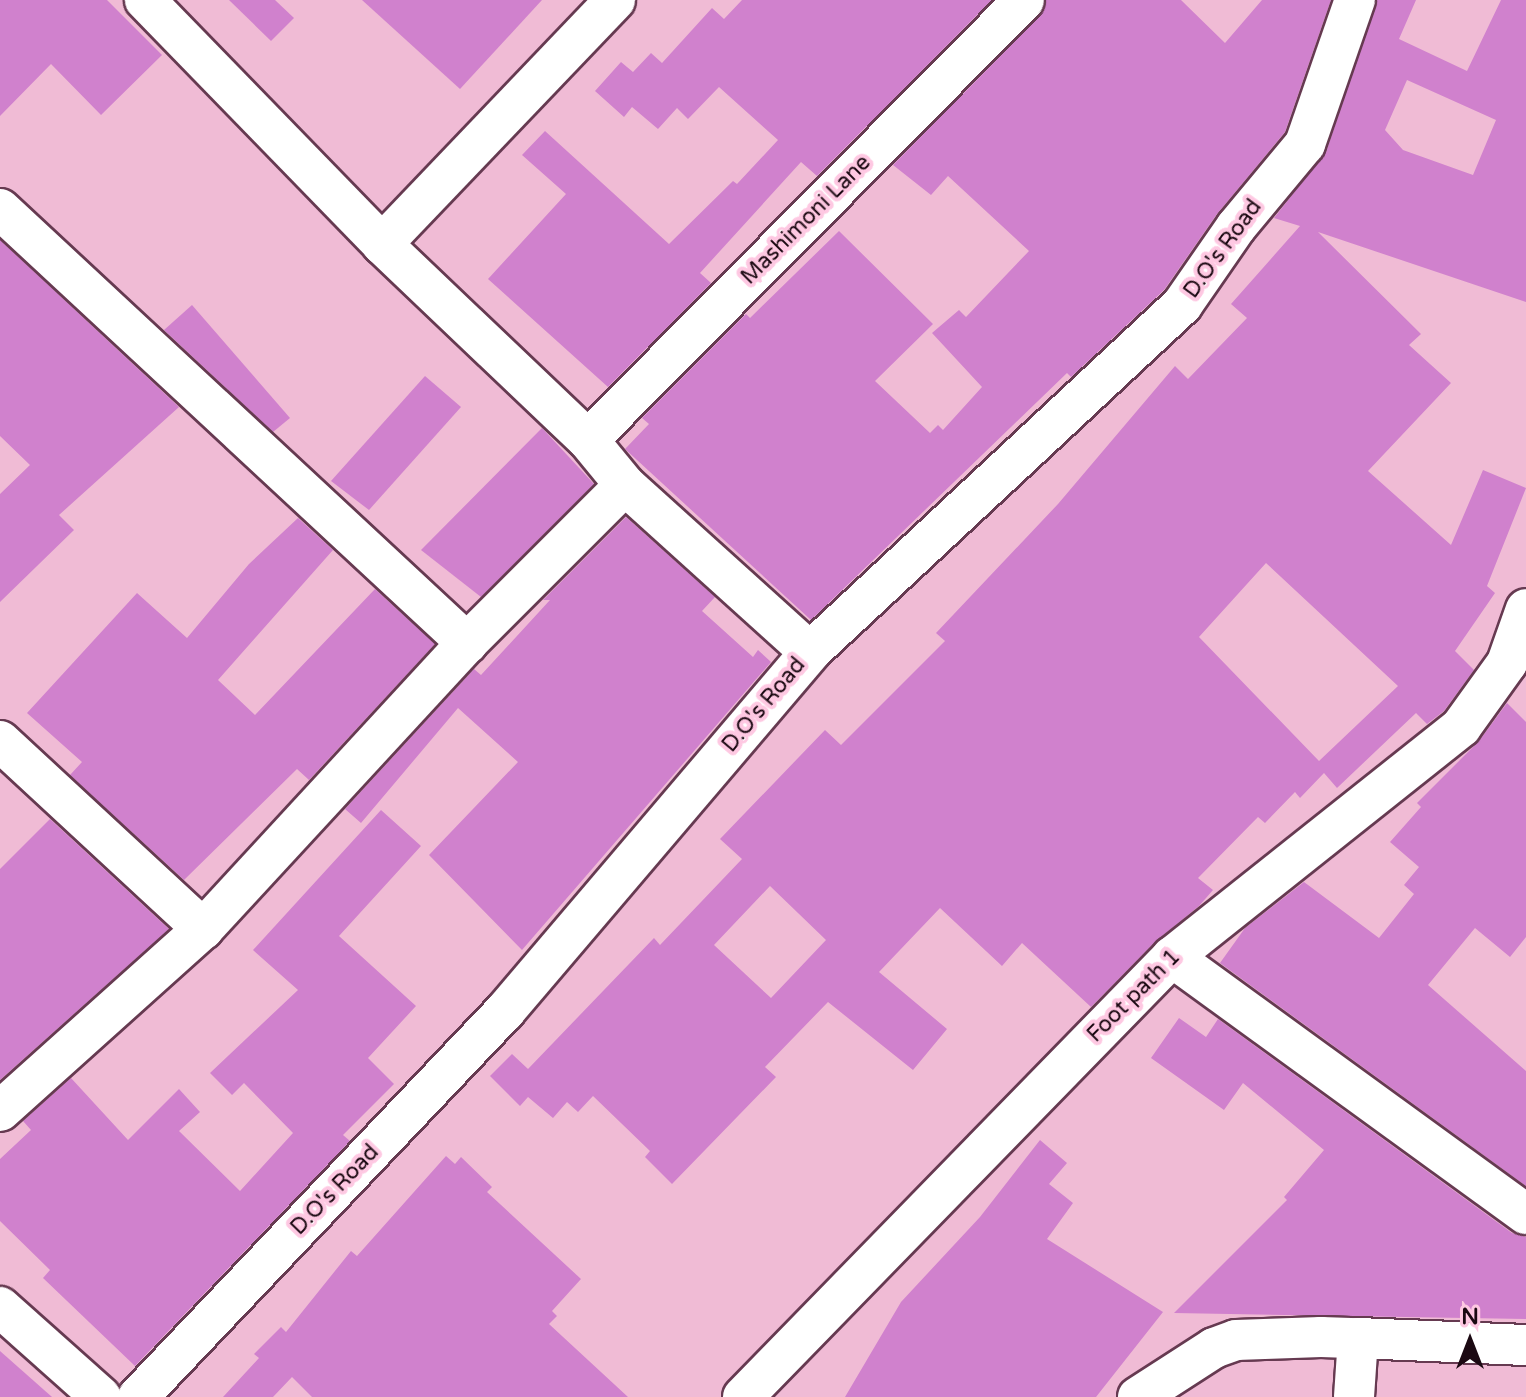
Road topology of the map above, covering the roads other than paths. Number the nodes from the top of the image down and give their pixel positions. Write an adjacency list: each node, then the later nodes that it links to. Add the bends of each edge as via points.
1 (145, 0): 6 (street)
2 (615, 0): 6 (street)
3 (1024, 0): 7 (street, Mashimoni Lane)
4 (1355, 0): 11 (street, D.O's Road, via 1305,144 1236,227 1182,305)
5 (0, 209): 10 (street)
6 (382, 244): 7 (street)
7 (588, 440): 8 (street)
8 (625, 485): 10 (street); 11 (street)
9 (1526, 609): 14 (street, Foot path 1, via 1507,663 1461,727)
10 (467, 643): 13 (street)
11 (810, 652): 21 (street, D.O's Road, via 505,1011)
12 (0, 741): 13 (street)
13 (203, 929): 15 (street)
14 (1172, 957): 16 (street); 22 (street, Foot path 1)
15 (0, 1111)
16 (1526, 1214)
17 (0, 1307): 20 (street)
18 (1358, 1338): 19 (street); 23 (street, via 1236,1340 1214,1348); 24 (street)
19 (1526, 1345)
20 (101, 1397)
21 (138, 1397)
22 (743, 1397)
23 (1138, 1397)
24 (1354, 1397)

